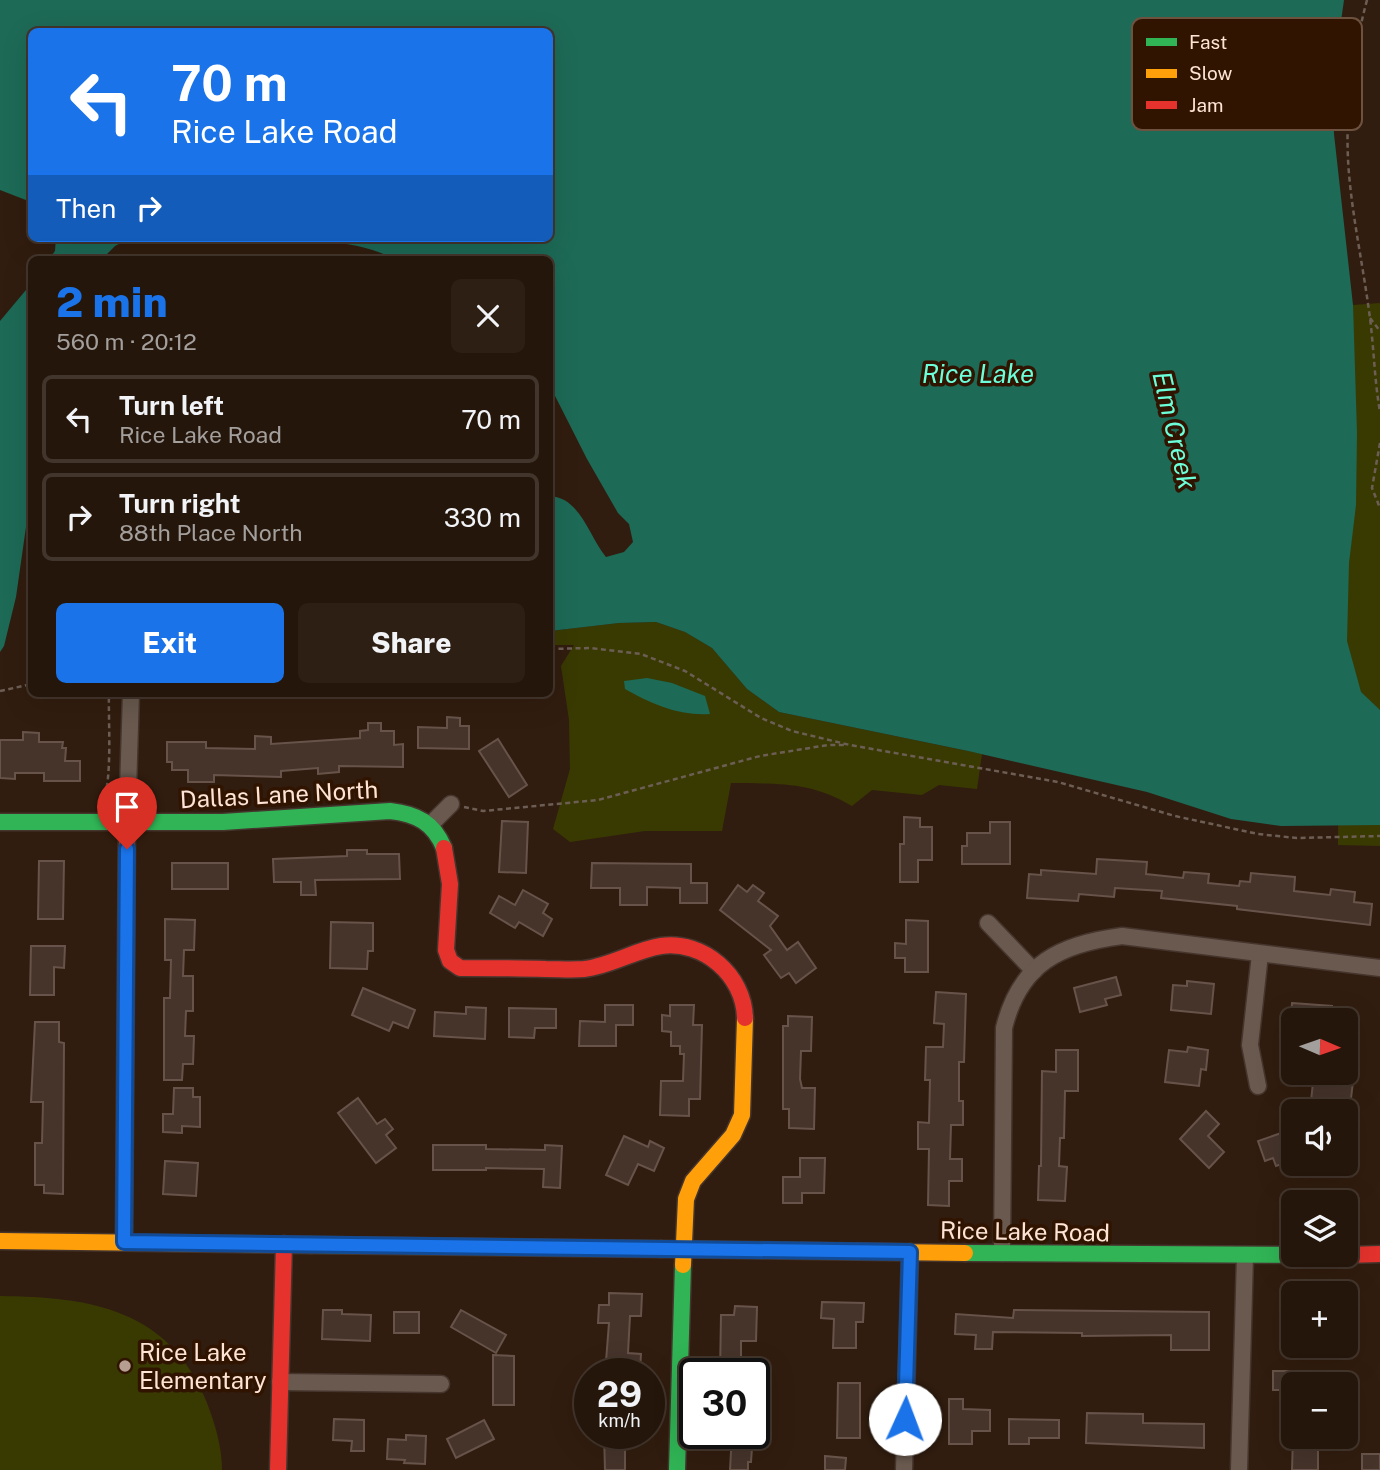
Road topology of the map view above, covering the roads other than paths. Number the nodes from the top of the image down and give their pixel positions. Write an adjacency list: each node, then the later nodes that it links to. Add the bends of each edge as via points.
1 (131, 697): 4 (street)
2 (451, 804): 5 (street)
3 (0, 822): 4 (street, Dallas Lane North)
4 (127, 822): 5 (street, Dallas Lane North, via 223,822 390,811 407,813); 12 (street)
5 (430, 825): 14 (street, via 448,864 446,950 450,961 460,968 584,969 676,945 708,956 734,979 745,1013 742,1115 733,1135 693,1181 686,1199)
6 (988, 923): 9 (street)
7 (1260, 954): 8 (street); 9 (street, via 1122,936 1066,948); 10 (street, via 1250,1045)
8 (1380, 968)
9 (1034, 971): 16 (street, via 1009,1007 1004,1028)
10 (1258, 1086)
11 (0, 1241): 12 (street, Rice Lake Road)
12 (124, 1242): 13 (street, Rice Lake Road)
13 (284, 1244): 14 (street, Rice Lake Road); 21 (street)
14 (682, 1249): 15 (street, Rice Lake Road); 24 (street)
15 (910, 1252): 16 (street, Rice Lake Road); 25 (street)
16 (1002, 1253): 19 (street, Rice Lake Road)
17 (1380, 1254): 18 (street)
18 (1358, 1255)
19 (1245, 1256): 20 (street, Rice Lake Road); 26 (street)
20 (1281, 1256)
21 (280, 1382): 22 (street); 23 (street)
22 (441, 1384)
23 (278, 1470)
24 (677, 1470)
25 (904, 1470)
26 (1239, 1470)

